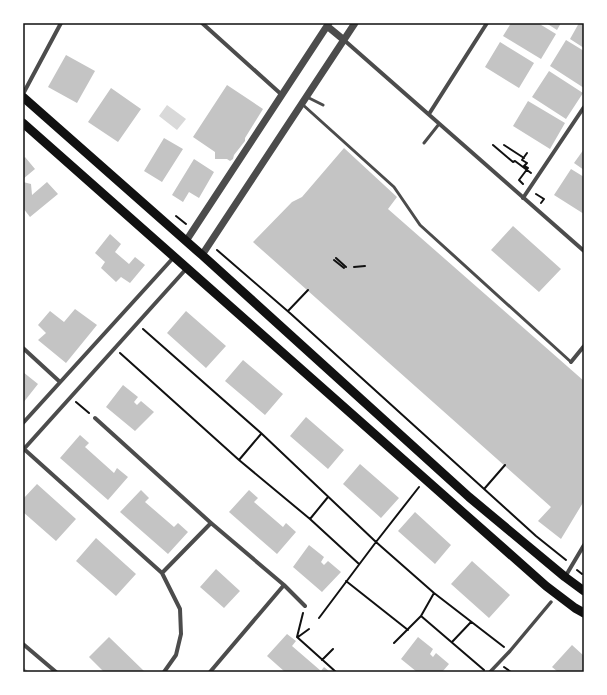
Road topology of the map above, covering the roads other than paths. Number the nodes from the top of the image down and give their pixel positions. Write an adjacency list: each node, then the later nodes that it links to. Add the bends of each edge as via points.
1 (61, 23): 7 (street)
2 (202, 23): 8 (street)
3 (355, 23): 6 (street)
4 (487, 23): 14 (street)
5 (326, 24): 6 (street); 8 (street)
6 (344, 40): 10 (street); 14 (street)
7 (23, 94)
8 (282, 95): 19 (street)
9 (23, 97): 19 (main road)
10 (307, 97): 11 (street); 12 (lane)
11 (302, 104): 21 (street); 26 (lane, via 394,188 420,225)
12 (323, 105)
13 (584, 107): 18 (street)
14 (429, 114): 16 (street)
15 (23, 123): 22 (main road)
16 (440, 124): 17 (lane); 18 (street)
17 (424, 143)
18 (523, 198): 20 (street)
19 (186, 241): 21 (main road)
20 (584, 251)
21 (202, 255): 34 (main road, via 469,497)
22 (174, 256): 23 (main road); 27 (street)
23 (187, 268): 30 (street); 39 (main road, via 546,586)
24 (584, 346): 26 (street)
25 (23, 348): 27 (street)
26 (571, 362)
27 (60, 382): 29 (street)
28 (95, 418): 31 (street)
29 (23, 423)
30 (23, 449): 33 (street)
31 (211, 523): 33 (street); 35 (street)
32 (584, 545): 34 (street)
33 (162, 573): 42 (street, via 180,609 180,634 176,655)
34 (565, 578): 36 (main road)
35 (284, 585): 38 (street); 43 (street)
36 (584, 591)
37 (552, 602): 44 (street)
38 (305, 606)
39 (584, 613)
40 (23, 644): 41 (street)
41 (56, 672)
42 (164, 672)
43 (210, 672)
44 (490, 672)

